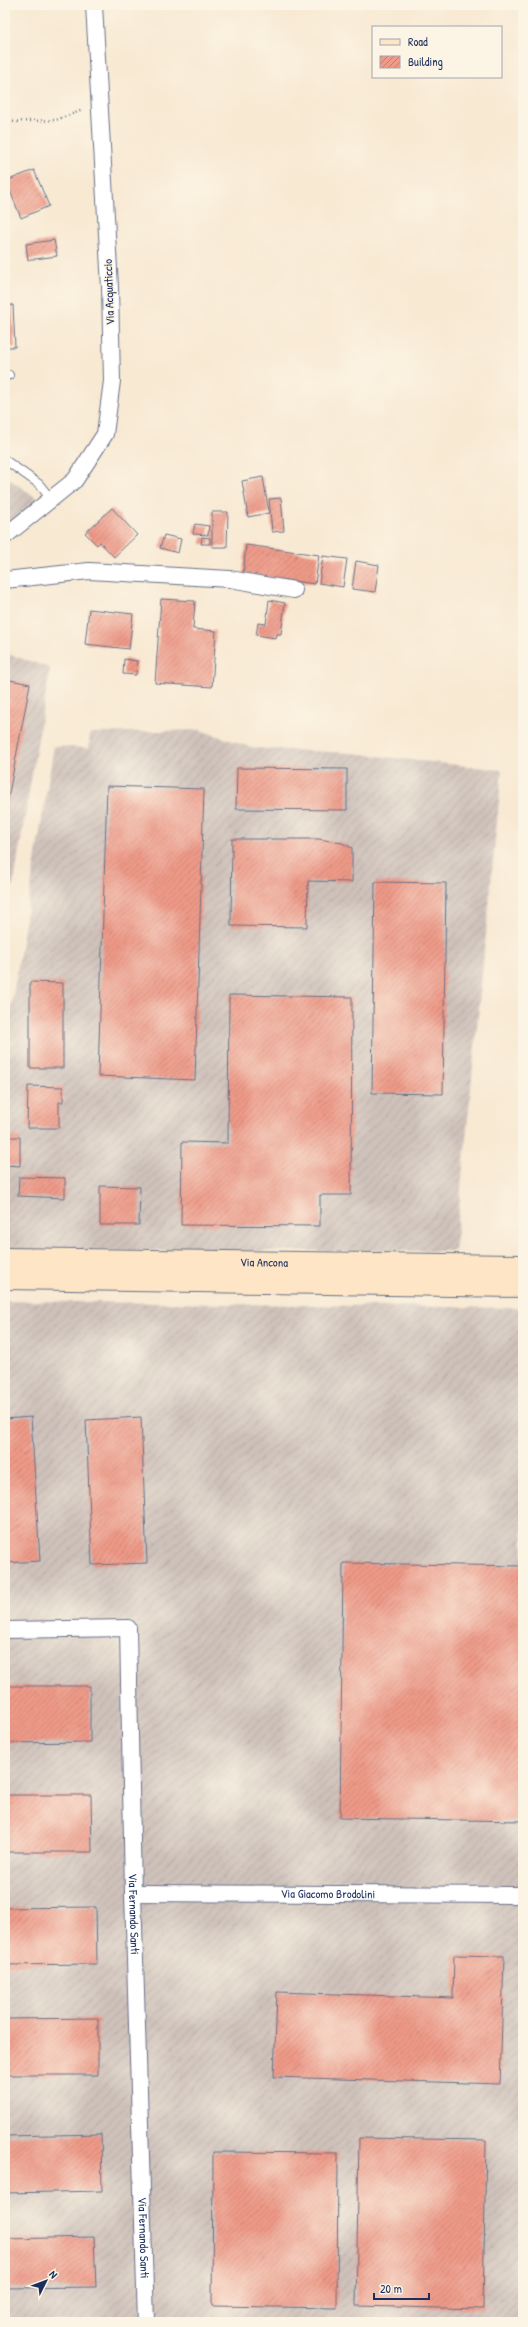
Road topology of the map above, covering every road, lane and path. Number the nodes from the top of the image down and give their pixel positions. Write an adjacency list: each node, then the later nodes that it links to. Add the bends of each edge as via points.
1 (94, 5): 2 (street, Via Acquaticcio)
2 (99, 93): 3 (path, via 80,112 56,120); 5 (street, Via Acquaticcio, via 110,287 112,381 105,434 75,480)
3 (5, 122)
4 (5, 460): 5 (lane, via 39,484)
5 (51, 499): 6 (street, Via Acquaticcio)
6 (5, 536)
7 (5, 580): 8 (street, via 89,571 230,579)
8 (294, 590)
9 (5, 1259): 10 (main road, Via Ancona)
10 (523, 1266)
11 (5, 1278): 12 (main road, Via Ancona)
12 (523, 1286)
13 (5, 1630): 14 (street, Via Fernando Santi, via 128,1628)
14 (133, 1893): 15 (street, Via Giacomo Brodolini); 16 (street, Via Fernando Santi)
15 (523, 1895)
16 (146, 2322)

